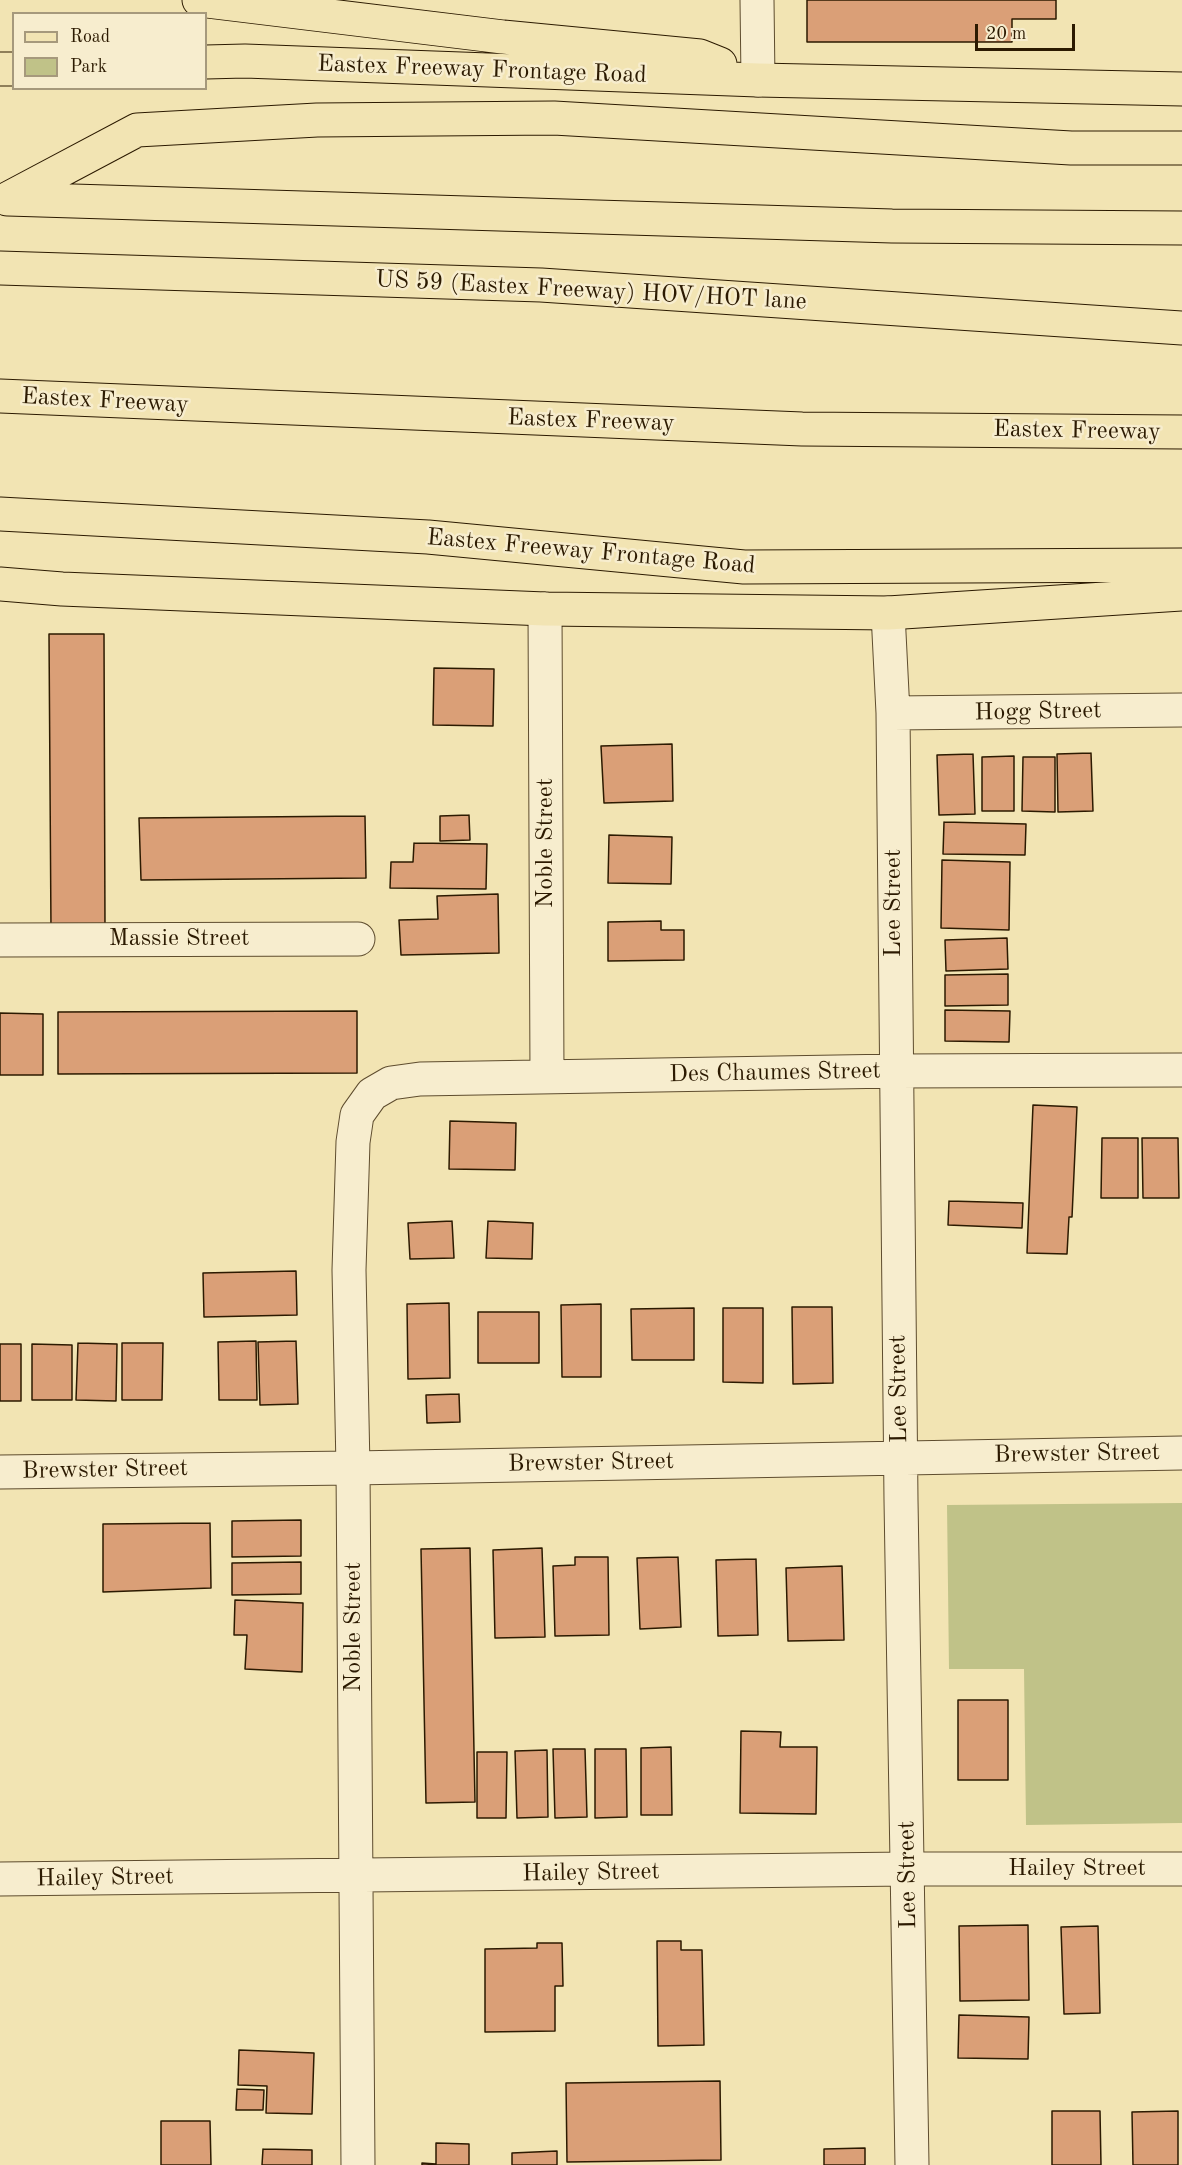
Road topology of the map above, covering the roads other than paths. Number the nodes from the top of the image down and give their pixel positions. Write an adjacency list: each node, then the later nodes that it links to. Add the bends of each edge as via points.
1 (199, 0): 4 (main road, via 503,37 700,56)
2 (758, 0): 4 (street)
3 (207, 62): 4 (main road, Eastex Freeway Frontage Road)
4 (758, 80): 5 (main road, Eastex Freeway Frontage Road)
5 (1182, 89)
6 (1182, 147): 7 (main road, via 1071,148 554,118 317,120 137,130)
7 (3, 198): 8 (main road, via 892,226)
8 (1182, 228)
9 (0, 268): 10 (main road, US 59 (Eastex Freeway) HOV/HOT lane, via 541,285)
10 (1182, 328)
11 (0, 396): 12 (main road, Eastex Freeway, via 802,429)
12 (1182, 432)
13 (0, 514): 14 (main road, Eastex Freeway Frontage Road, via 428,537 744,567)
14 (1182, 565)
15 (0, 584): 17 (main road)
16 (1182, 594): 18 (main road)
17 (545, 609): 18 (main road); 25 (street, Noble Street)
18 (888, 613): 20 (street, Lee Street)
19 (1182, 710): 20 (street, Hogg Street)
20 (893, 713): 24 (street, Lee Street)
21 (358, 939): 22 (street, Massie Street)
22 (0, 940)
23 (1182, 1070): 24 (street, Des Chaumes Street)
24 (896, 1071): 25 (street, Des Chaumes Street); 28 (street, Lee Street)
25 (547, 1077): 26 (street, Des Chaumes Street, via 420,1079 391,1083)
26 (372, 1094): 29 (street, Noble Street, via 357,1115 353,1142 349,1270)
27 (1182, 1453): 28 (street, Brewster Street)
28 (900, 1457): 29 (street, Brewster Street); 31 (street, Lee Street)
29 (353, 1468): 30 (street, Brewster Street); 33 (street, Noble Street)
30 (0, 1472)
31 (908, 1869): 32 (street, Hailey Street); 33 (street, Hailey Street); 36 (street, Lee Street)
32 (1182, 1869)
33 (356, 1875): 34 (street, Hailey Street); 35 (street, Noble Street)
34 (0, 1878)
35 (358, 2165)
36 (912, 2165)

